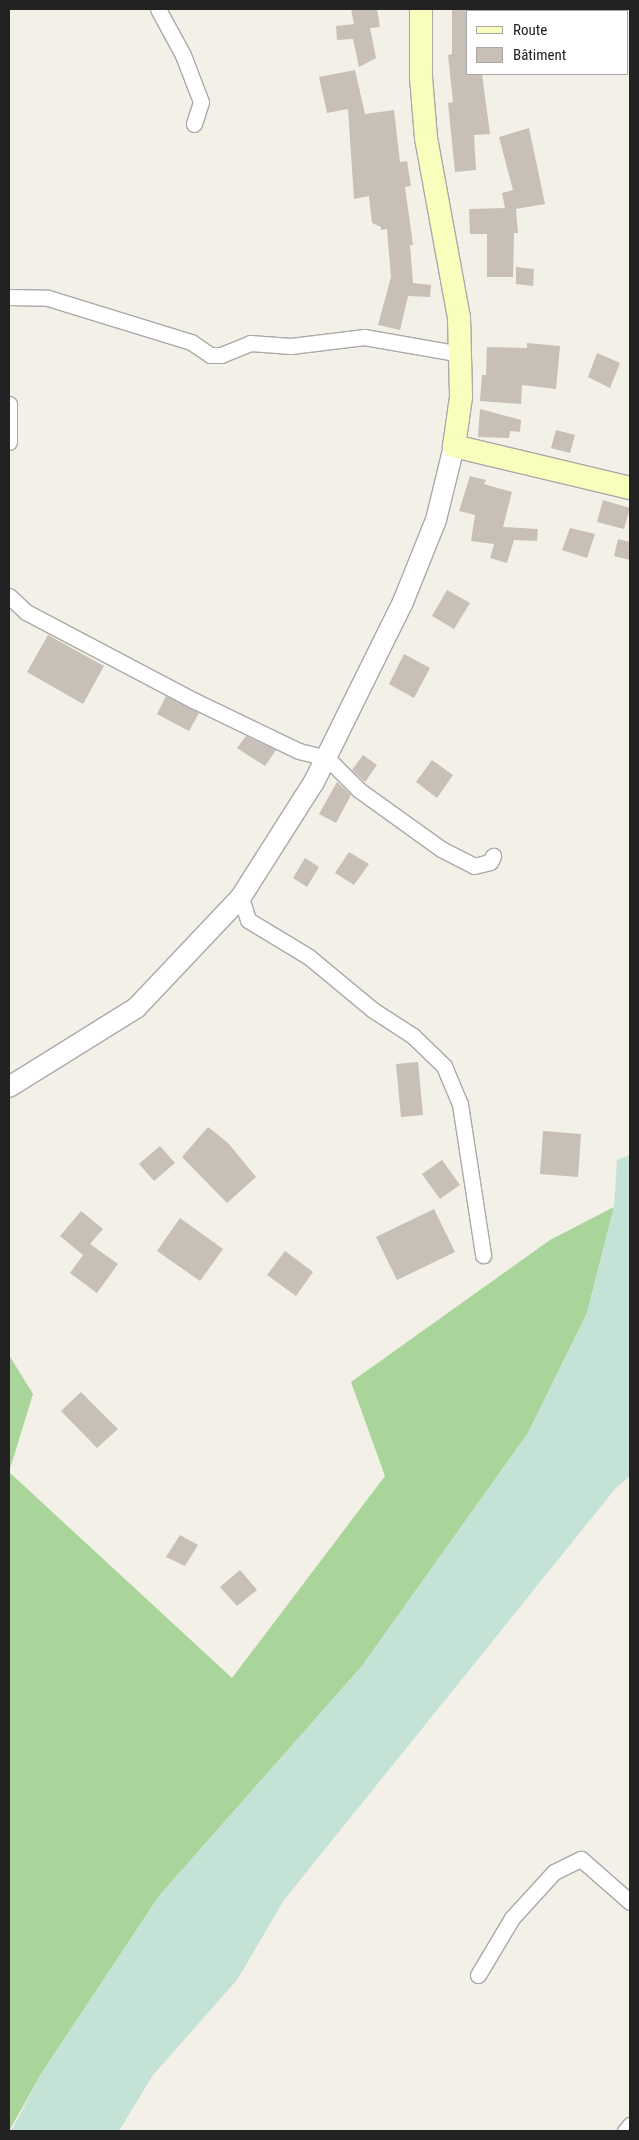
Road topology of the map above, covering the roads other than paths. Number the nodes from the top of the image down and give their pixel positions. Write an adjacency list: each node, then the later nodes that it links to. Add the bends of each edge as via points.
1 (158, 9): 3 (street, via 183,55 201,102)
2 (421, 9): 5 (main road, via 420,77 426,138 459,318)
3 (194, 124)
4 (9, 297): 5 (street, via 48,298 191,342 210,356 221,355 250,342 291,346 364,337)
5 (461, 354): 8 (main road, via 461,397)
6 (9, 404): 7 (street)
7 (9, 442)
8 (454, 446): 9 (main road); 11 (street, via 436,520 407,593)
9 (630, 488)
10 (9, 596): 11 (street, via 26,612 193,700 299,750)
11 (327, 758): 12 (street, via 359,790 441,849 474,866 490,862); 13 (street, via 280,840)
12 (493, 856)
13 (241, 897): 14 (street, via 136,1008); 15 (street, via 248,920 309,957 373,1010 413,1036 444,1066 460,1104)
14 (9, 1087)
15 (483, 1255)
16 (630, 1902): 17 (street, via 581,1859 574,1862 554,1872 512,1918)
17 (478, 1975)
18 (630, 2125): 19 (street)
19 (625, 2131)

